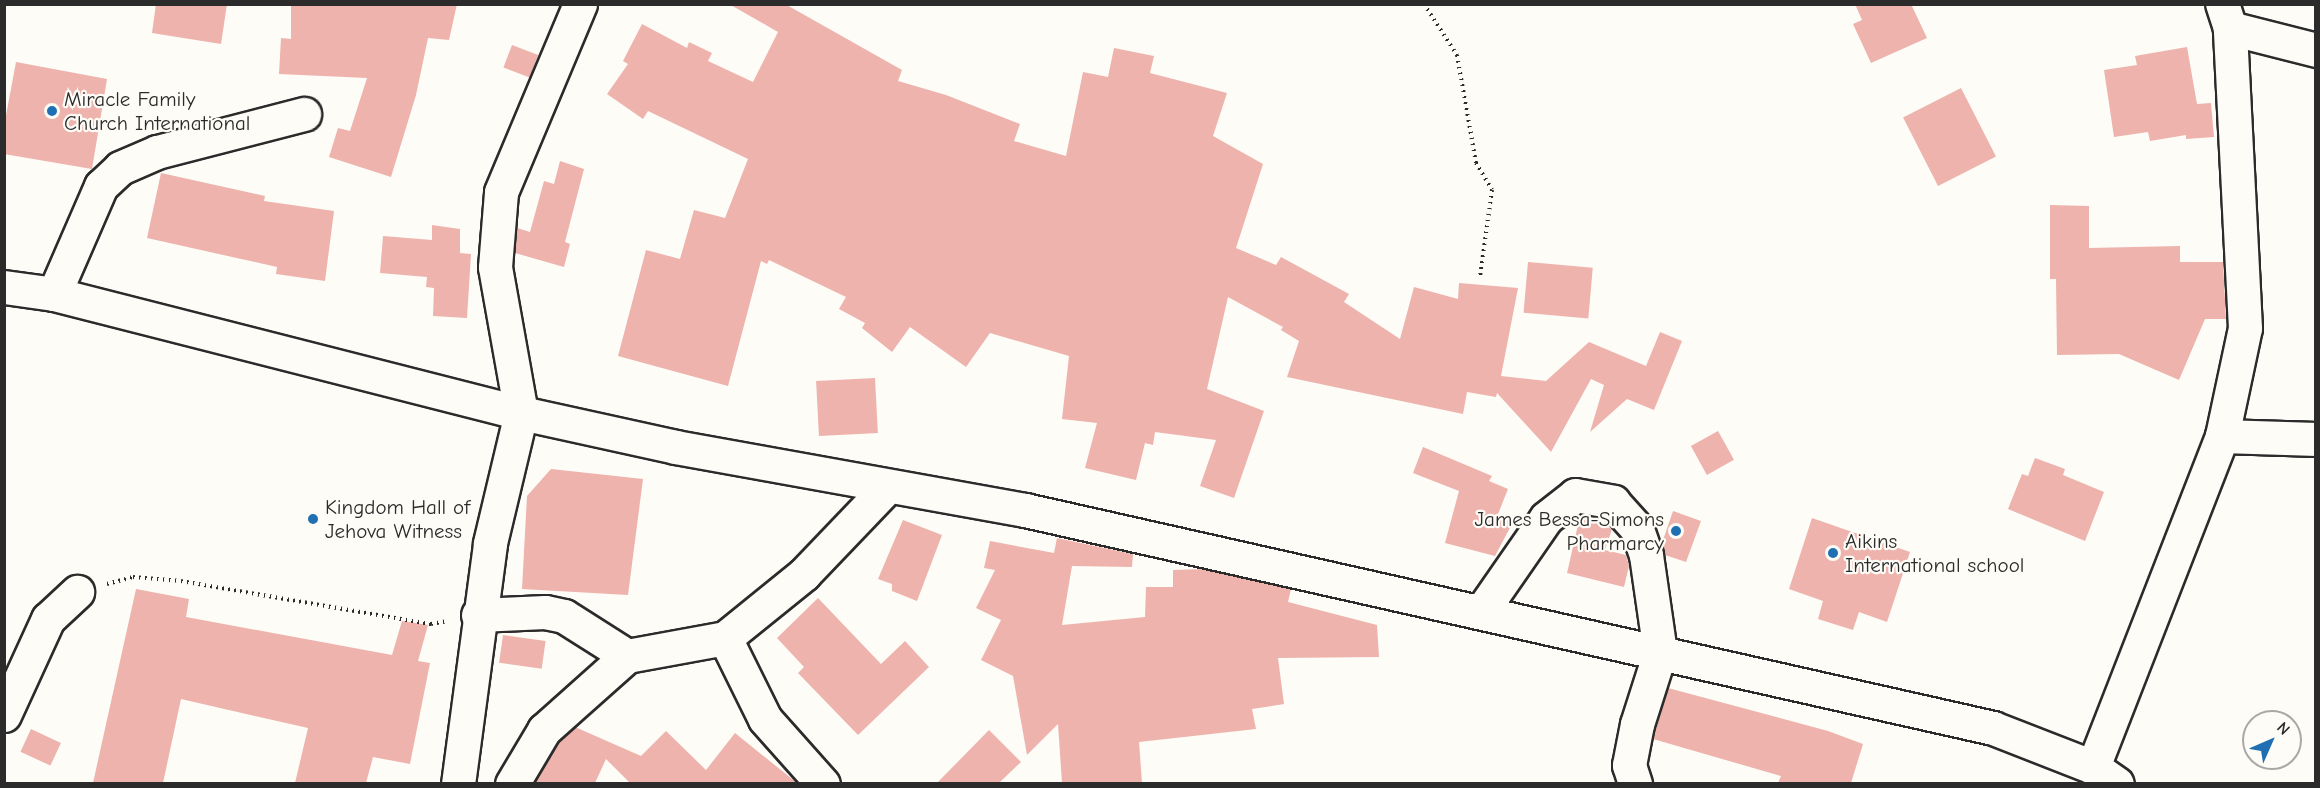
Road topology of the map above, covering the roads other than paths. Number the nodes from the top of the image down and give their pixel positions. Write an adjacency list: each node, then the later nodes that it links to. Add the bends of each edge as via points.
1 (580, 4): 7 (street, via 501,192 495,267)
2 (2226, 16): 3 (street); 8 (street, via 2245,328)
3 (2316, 50)
4 (304, 114): 6 (street, via 157,152 120,168 100,186)
5 (4, 287): 6 (street)
6 (54, 294): 7 (street)
7 (521, 413): 10 (street); 13 (street, via 490,543)
8 (2222, 436): 9 (street); 18 (street)
9 (2316, 439)
10 (887, 487): 12 (street, via 1025,510); 14 (street, via 804,574)
11 (77, 592): 17 (street, via 48,619)
12 (1481, 612): 15 (street); 15 (street, via 1546,518 1575,495 1613,502 1637,529 1646,555)
13 (478, 615): 16 (street, via 545,612 564,616); 19 (street)
14 (725, 638): 16 (street); 21 (street, via 765,719)
15 (1660, 652): 18 (street, via 1993,728); 22 (street, via 1637,724 1629,765)
16 (627, 656): 20 (street, via 544,730)
17 (4, 715)
18 (2105, 775)
19 (458, 783)
20 (512, 783)
21 (823, 783)
22 (1635, 783)

